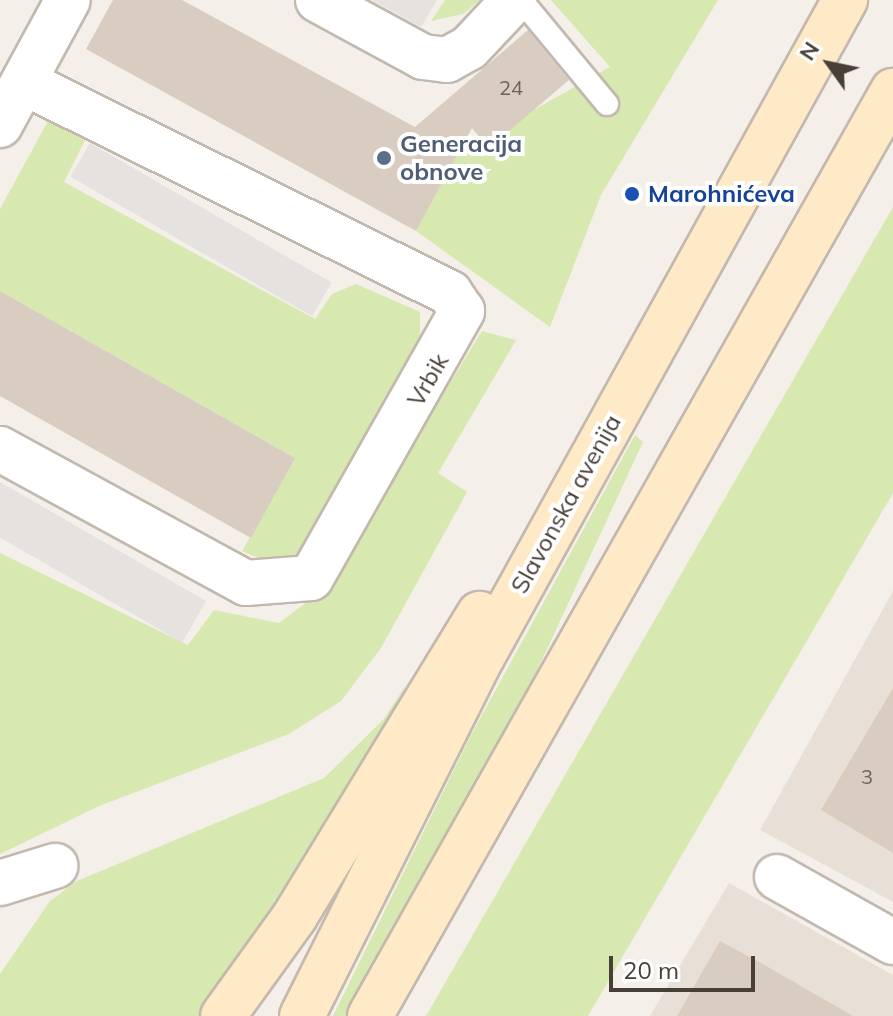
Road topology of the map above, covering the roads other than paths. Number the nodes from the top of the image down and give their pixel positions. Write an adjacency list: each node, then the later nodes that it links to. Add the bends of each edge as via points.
1 (68, 0): 6 (street)
2 (318, 0): 3 (street, via 423,57 447,60 469,48)
3 (514, 0)
4 (521, 0): 8 (lane)
5 (845, 0): 11 (main road, Slavonska avenija)
6 (24, 82): 9 (street); 10 (street, Vrbik, via 450,293 462,311 311,578 246,583)
7 (893, 91): 15 (main road)
8 (607, 104)
9 (0, 125)
10 (0, 449)
11 (557, 520): 17 (main road, via 436,676 295,916); 18 (main road, Slavonska avenija)
12 (55, 866): 14 (street)
13 (777, 877): 16 (street)
14 (0, 883)
15 (446, 883): 19 (main road); 20 (main road)
16 (893, 942)
17 (223, 1016)
18 (302, 1016)
19 (370, 1016)
20 (401, 1016)

